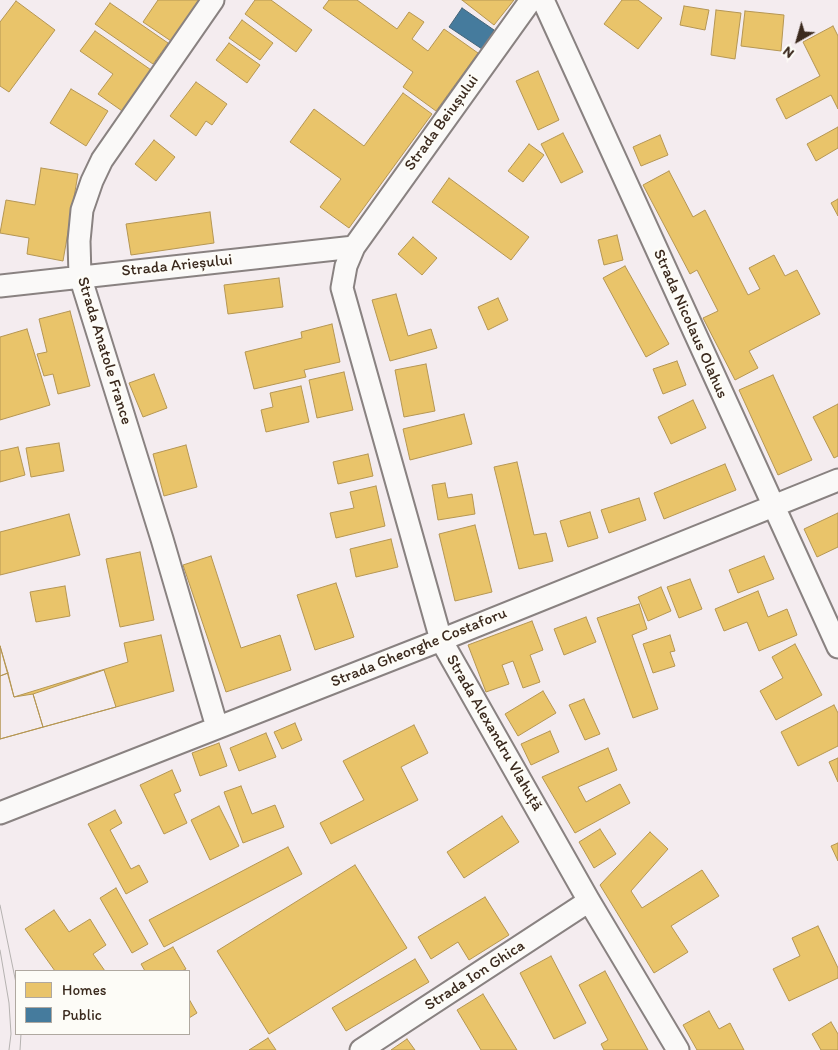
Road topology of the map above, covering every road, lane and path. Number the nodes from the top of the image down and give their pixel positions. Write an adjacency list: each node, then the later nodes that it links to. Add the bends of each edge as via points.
1 (213, 0): 5 (street, Strada Anatole France, via 102,160 82,210)
2 (531, 0): 4 (street, Strada Beiușului)
3 (543, 0): 8 (street, Strada Nicolaus Olahus)
4 (354, 247): 5 (street, Strada Arieșului); 9 (street, Strada Alexandru Vlahuță, via 342,288)
5 (80, 276): 6 (street, Strada Arieșului); 11 (street, Strada Anatole France)
6 (0, 286)
7 (838, 480): 8 (street, Strada Gheorghe Costaforu)
8 (773, 506): 9 (street, Strada Gheorghe Costaforu); 10 (street, Strada Nicolaus Olahus)
9 (441, 640): 11 (street, Strada Gheorghe Costaforu); 13 (street, Strada Alexandru Vlahuță)
10 (838, 647)
11 (217, 728): 12 (street, Strada Gheorghe Costaforu)
12 (0, 813)
13 (589, 902): 14 (street, Strada Ion Ghica); 15 (street, Strada Alexandru Vlahuță)
14 (361, 1050)
15 (678, 1050)

